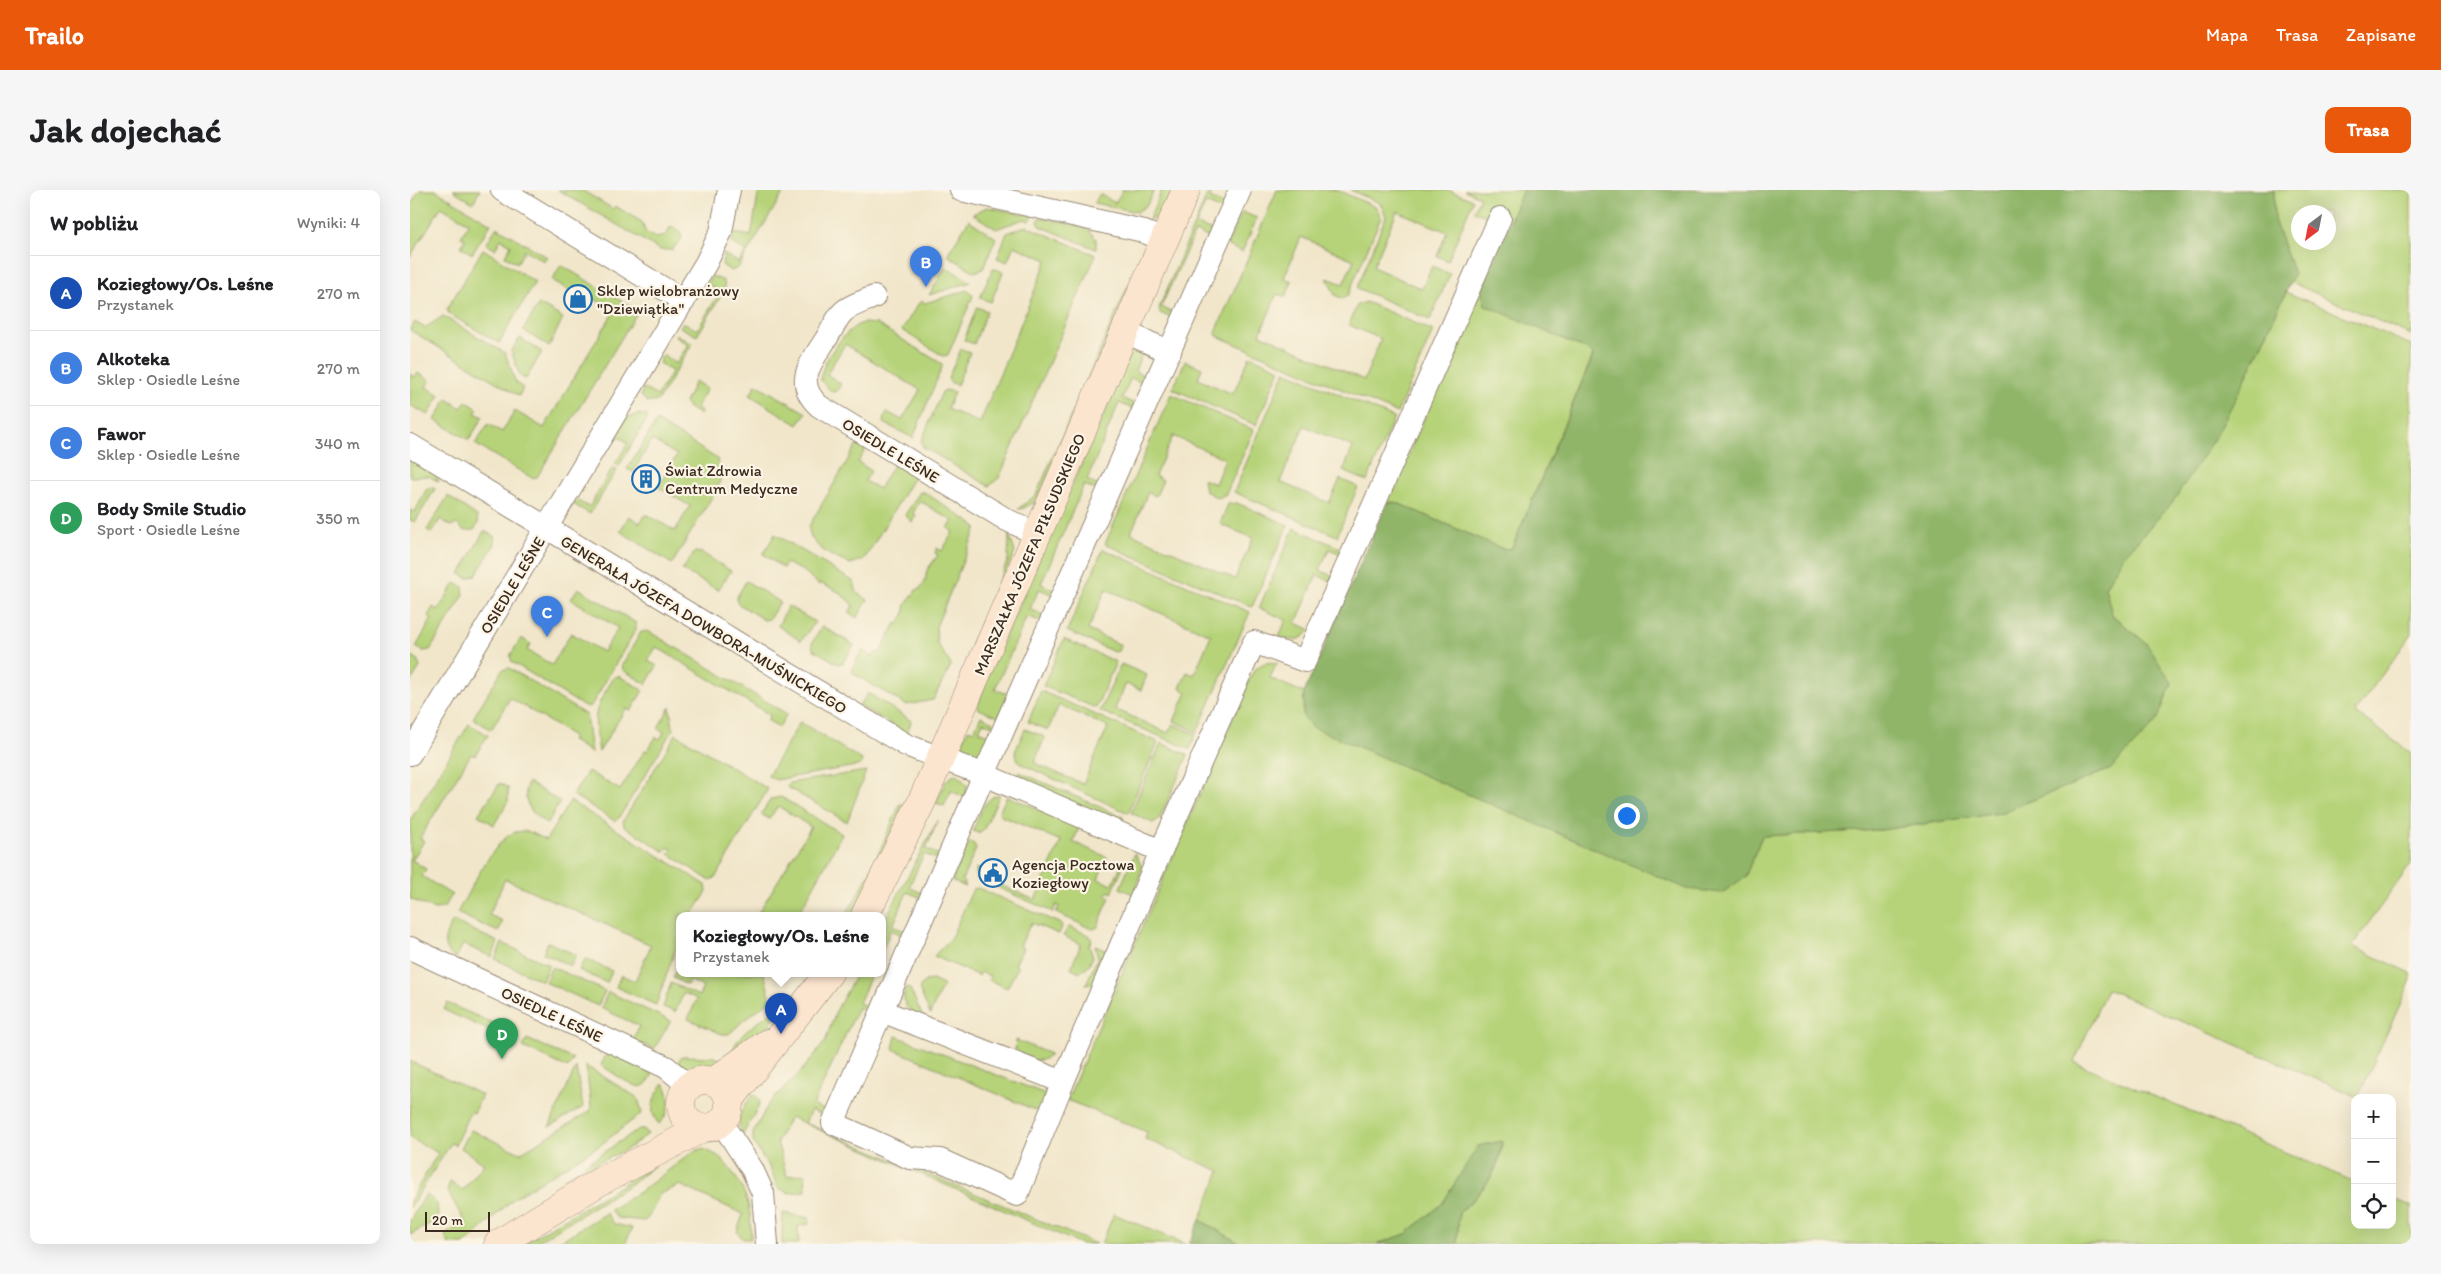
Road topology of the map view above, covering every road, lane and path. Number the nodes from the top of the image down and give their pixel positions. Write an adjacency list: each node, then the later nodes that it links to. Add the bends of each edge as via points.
1 (502, 190): 9 (street)
2 (729, 190): 9 (street, via 721,232)
3 (961, 190): 7 (street, via 1139,230)
4 (1186, 190): 7 (street, MARSZAŁKA JÓZEFA PIŁSUDSKIEGO)
5 (1240, 190): 11 (street)
6 (1500, 218): 18 (street, via 1305,661 1254,642)
7 (1164, 240): 10 (street, MARSZAŁKA JÓZEFA PIŁSUDSKIEGO)
8 (874, 297): 14 (street, OSIEDLE LEŚNE, via 844,312 810,364 805,376 811,399 1007,520)
9 (684, 301): 13 (street, GENERAŁA JÓZEFA DOWBORA-MUŚNICKIEGO)
10 (1125, 332): 11 (street); 14 (street, MARSZAŁKA JÓZEFA PIŁSUDSKIEGO)
11 (1170, 352): 17 (street)
12 (410, 445): 13 (street, OSIEDLE LEŚNE)
13 (547, 529): 15 (street, OSIEDLE LEŚNE); 16 (street, GENERAŁA JÓZEFA DOWBORA-MUŚNICKIEGO, via 890,735)
14 (1037, 534): 16 (street, MARSZAŁKA JÓZEFA PIŁSUDSKIEGO)
15 (410, 754)
16 (940, 760): 17 (street, GENERAŁA JÓZEFA DOWBORA-MUŚNICKIEGO); 19 (street, MARSZAŁKA JÓZEFA PIŁSUDSKIEGO)
17 (985, 776): 18 (street, GENERAŁA JÓZEFA DOWBORA-MUŚNICKIEGO); 22 (street)
18 (1161, 851): 23 (street)
19 (867, 912)
20 (410, 948): 24 (street, OSIEDLE LEŚNE, via 666,1067)
21 (826, 977): 24 (street, via 749,1078)
22 (882, 1012): 23 (street); 23 (street, via 833,1123 910,1158 940,1160 1016,1195)
23 (1063, 1082)
24 (706, 1104): 25 (street, via 672,1120 599,1182); 26 (street, via 752,1169 763,1193)
25 (498, 1244)
26 (767, 1244)

